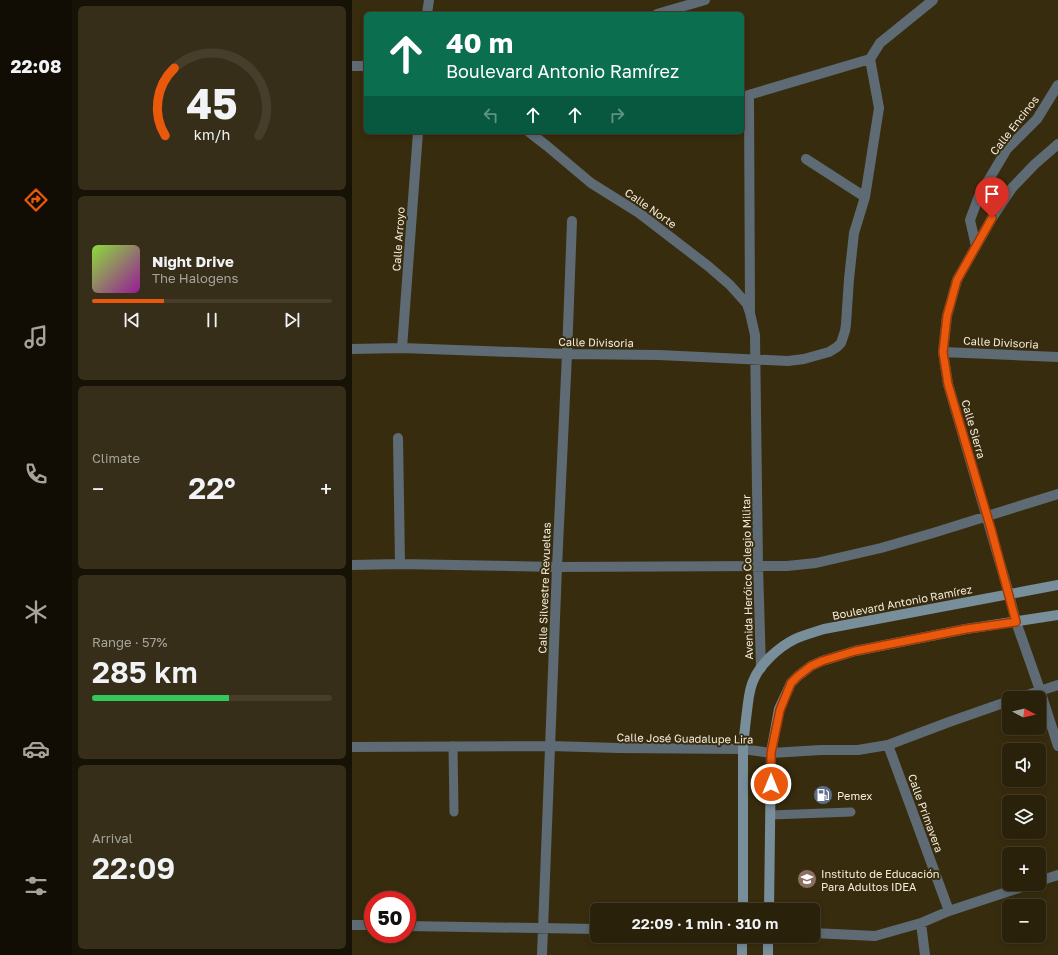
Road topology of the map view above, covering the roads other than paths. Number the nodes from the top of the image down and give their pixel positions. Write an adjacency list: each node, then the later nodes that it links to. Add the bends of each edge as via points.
1 (429, 0): 4 (street)
2 (705, 0): 5 (street)
3 (933, 0): 6 (street, via 880,43)
4 (427, 12)
5 (663, 12)
6 (870, 58): 10 (street); 15 (street, via 879,108)
7 (352, 66): 8 (street)
8 (364, 66)
9 (1058, 85): 17 (street, Calle Encinos, via 1037,119 1007,149 979,196 970,220)
10 (746, 96): 18 (street)
11 (418, 134): 19 (street, Calle Arroyo)
12 (532, 134): 18 (street, Calle Norte, via 591,183 639,212 708,266 740,296)
13 (1058, 144): 17 (street, Calle Sierra, via 1012,188)
14 (806, 159): 15 (street)
15 (864, 197): 24 (street, Calle Divisoria, via 854,233 846,324 841,343 829,352 804,359)
16 (572, 221): 22 (street, Calle Silvestre Revueltas)
17 (976, 246): 21 (street, Calle Sierra, via 957,280 947,316)
18 (750, 313): 24 (street, Avenida Heróico Colegio Militar, via 755,335)
19 (402, 348): 20 (street, Calle Divisoria); 22 (street, Calle Divisoria)
20 (352, 349)
21 (943, 352): 23 (street, Calle Divisoria); 27 (street, Calle Sierra, via 948,384)
22 (567, 354): 24 (street, Calle Divisoria); 31 (street, Calle Silvestre Revueltas)
23 (1058, 357)
24 (756, 359): 30 (street, Avenida Heróico Colegio Militar)
25 (398, 438): 28 (street)
26 (1058, 494): 27 (street)
27 (987, 516): 30 (street, via 880,548 816,563); 33 (street, Calle Sierra)
28 (400, 564): 29 (street); 31 (street)
29 (352, 565)
30 (758, 566): 31 (street); 36 (street, Avenida Heróico Colegio Militar)
31 (557, 567): 42 (street, Calle Silvestre Revueltas)
32 (1058, 585): 33 (main road, Boulevard Antonio Ramírez)
33 (1009, 594): 35 (street, Calle Sierra); 36 (main road, Boulevard Antonio Ramírez, via 824,629 796,638 781,647)
34 (1058, 615): 35 (main road)
35 (1016, 622): 38 (street, Calle Sierra); 46 (main road, via 878,646 811,666 791,683 785,696 778,715)
36 (761, 668): 45 (main road, Avenida Heróico Colegio Militar, via 750,692)
37 (1058, 685): 38 (street)
38 (1040, 690): 43 (street, Calle Sierra)
39 (1002, 703): 40 (street, Calle José Guadalupe Lira)
40 (888, 745): 46 (street, Calle José Guadalupe Lira, via 858,750); 55 (street, Calle Primavera)
41 (453, 746): 42 (street, Calle José Guadalupe Lira); 44 (street, Calle José Guadalupe Lira); 47 (lane)
42 (550, 746): 45 (street, Calle José Guadalupe Lira); 60 (street, Calle Silvestre Revueltas)
43 (1058, 746)
44 (352, 747)
45 (743, 749): 46 (street, Calle José Guadalupe Lira); 53 (main road, Avenida Heróico Colegio Militar)
46 (771, 753): 49 (main road)
47 (454, 812)
48 (852, 812): 49 (lane)
49 (771, 815): 54 (main road)
50 (1058, 875): 51 (street)
51 (1046, 879)
52 (1010, 891): 55 (street)
53 (743, 903)
54 (769, 903)
55 (949, 911): 56 (street)
56 (921, 923): 62 (street, via 875,936); 68 (street)
57 (352, 925): 58 (street)
58 (364, 925)
59 (416, 926): 60 (street)
60 (544, 928): 61 (street); 65 (street, Calle Silvestre Revueltas)
61 (590, 929)
62 (820, 933)
63 (742, 943): 66 (main road)
64 (768, 943): 67 (main road)
65 (542, 955)
66 (742, 955)
67 (768, 955)
68 (925, 955)

